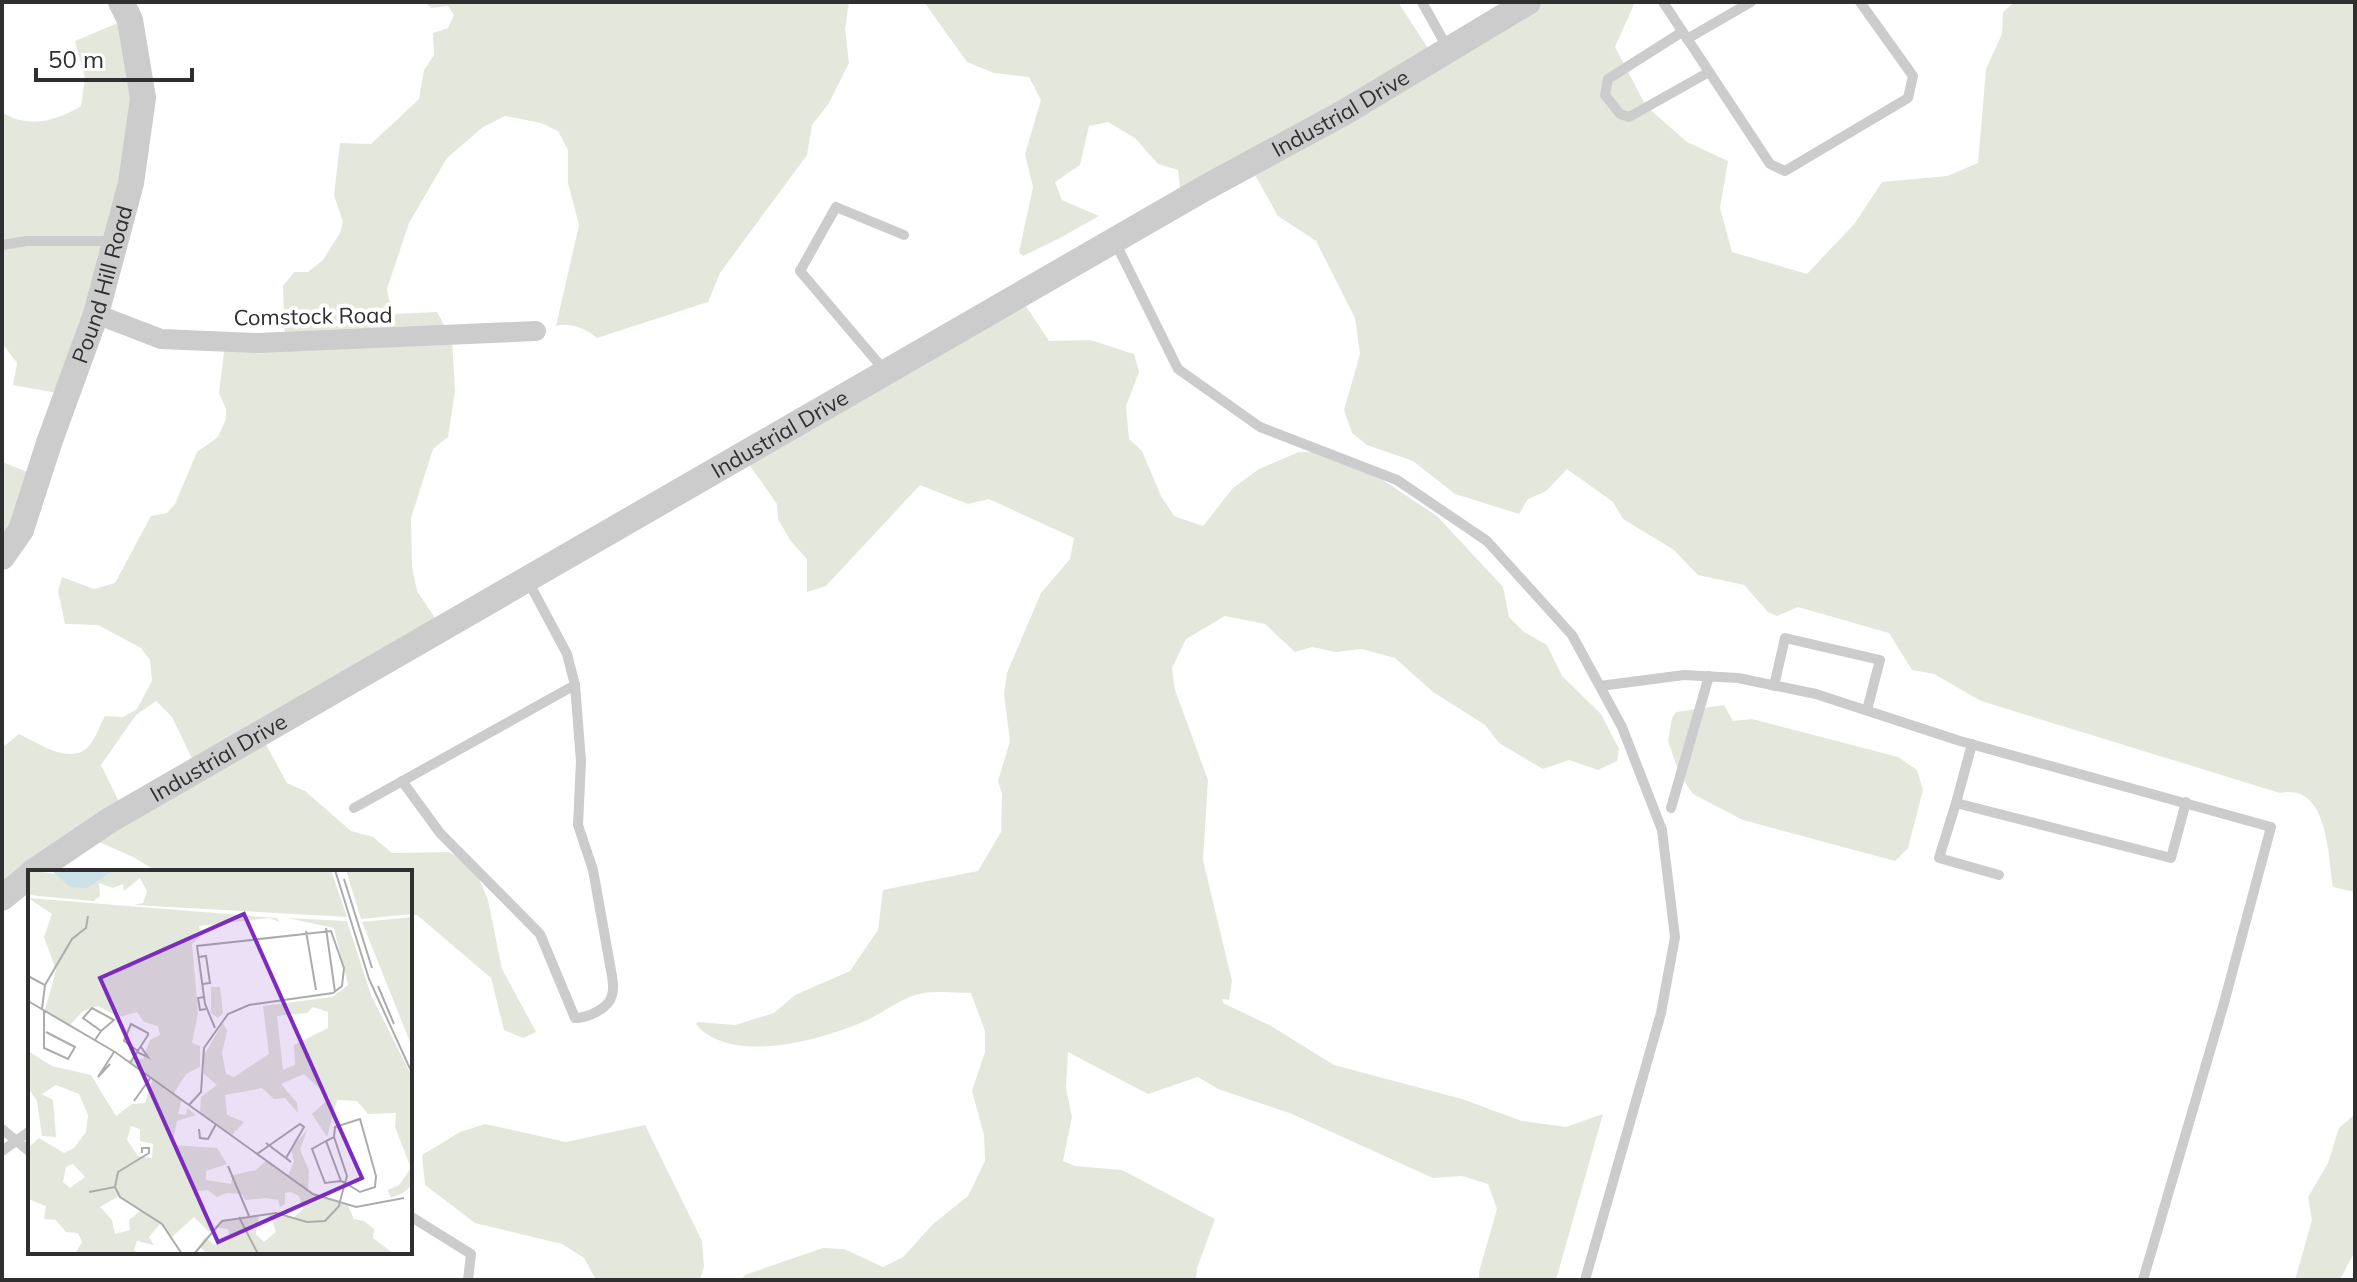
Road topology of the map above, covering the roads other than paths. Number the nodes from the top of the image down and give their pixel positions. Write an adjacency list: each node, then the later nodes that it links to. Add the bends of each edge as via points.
1 (121, 2): 11 (street, Pound Hill Road, via 130,20 143,98)
2 (1422, 2): 8 (lane)
3 (1528, 2): 8 (street, Industrial Drive)
4 (1663, 2): 7 (lane)
5 (1751, 2): 7 (lane)
6 (1860, 2): 9 (lane, via 1913,76 1908,98 1785,171 1770,164)
7 (1685, 35): 9 (lane); 9 (lane, via 1608,79 1605,95 1629,117)
8 (1449, 50): 12 (street, Industrial Drive)
9 (1709, 72)
10 (904, 235): 16 (lane, via 836,207 800,271)
11 (116, 241): 13 (lane); 14 (street, Pound Hill Road)
12 (1114, 241): 16 (street, Industrial Drive); 21 (lane, via 1178,369 1260,427 1397,480 1487,541 1572,635)
13 (2, 245)
14 (96, 314): 15 (street, Comstock Road, via 161,339 258,343); 17 (street, Pound Hill Road, via 21,530)
15 (536, 331)
16 (886, 373): 18 (street, Industrial Drive)
17 (2, 557)
18 (527, 579): 20 (lane, via 567,654); 30 (street, Industrial Drive, via 110,820)
19 (1709, 676): 21 (lane); 22 (lane); 29 (lane)
20 (575, 685): 25 (lane); 25 (lane, via 581,761 578,825 593,870 614,993 609,1003 584,1018 575,1018 568,1006 540,934 440,833)
21 (1600, 686): 41 (lane, via 1662,830 1675,937 1661,1013)
22 (1774, 686): 23 (lane); 23 (lane, via 1785,638 1880,660)
23 (1867, 710): 24 (lane)
24 (1972, 744): 26 (lane); 27 (lane)
25 (402, 781): 28 (lane)
26 (2186, 802): 27 (lane, via 2171,858); 42 (lane, via 2271,827)
27 (1956, 803): 31 (lane, via 1939,858)
28 (354, 808)
29 (1671, 808)
30 (36, 870)
31 (1999, 875)
32 (28, 876): 33 (street, Industrial Drive)
33 (2, 898)
34 (2, 1129): 36 (lane)
35 (28, 1132): 36 (lane)
36 (16, 1141): 37 (lane); 38 (lane)
37 (28, 1150)
38 (2, 1151)
39 (412, 1217): 40 (lane, via 471,1254)
40 (468, 1280)
41 (1585, 1280)
42 (2143, 1280)

